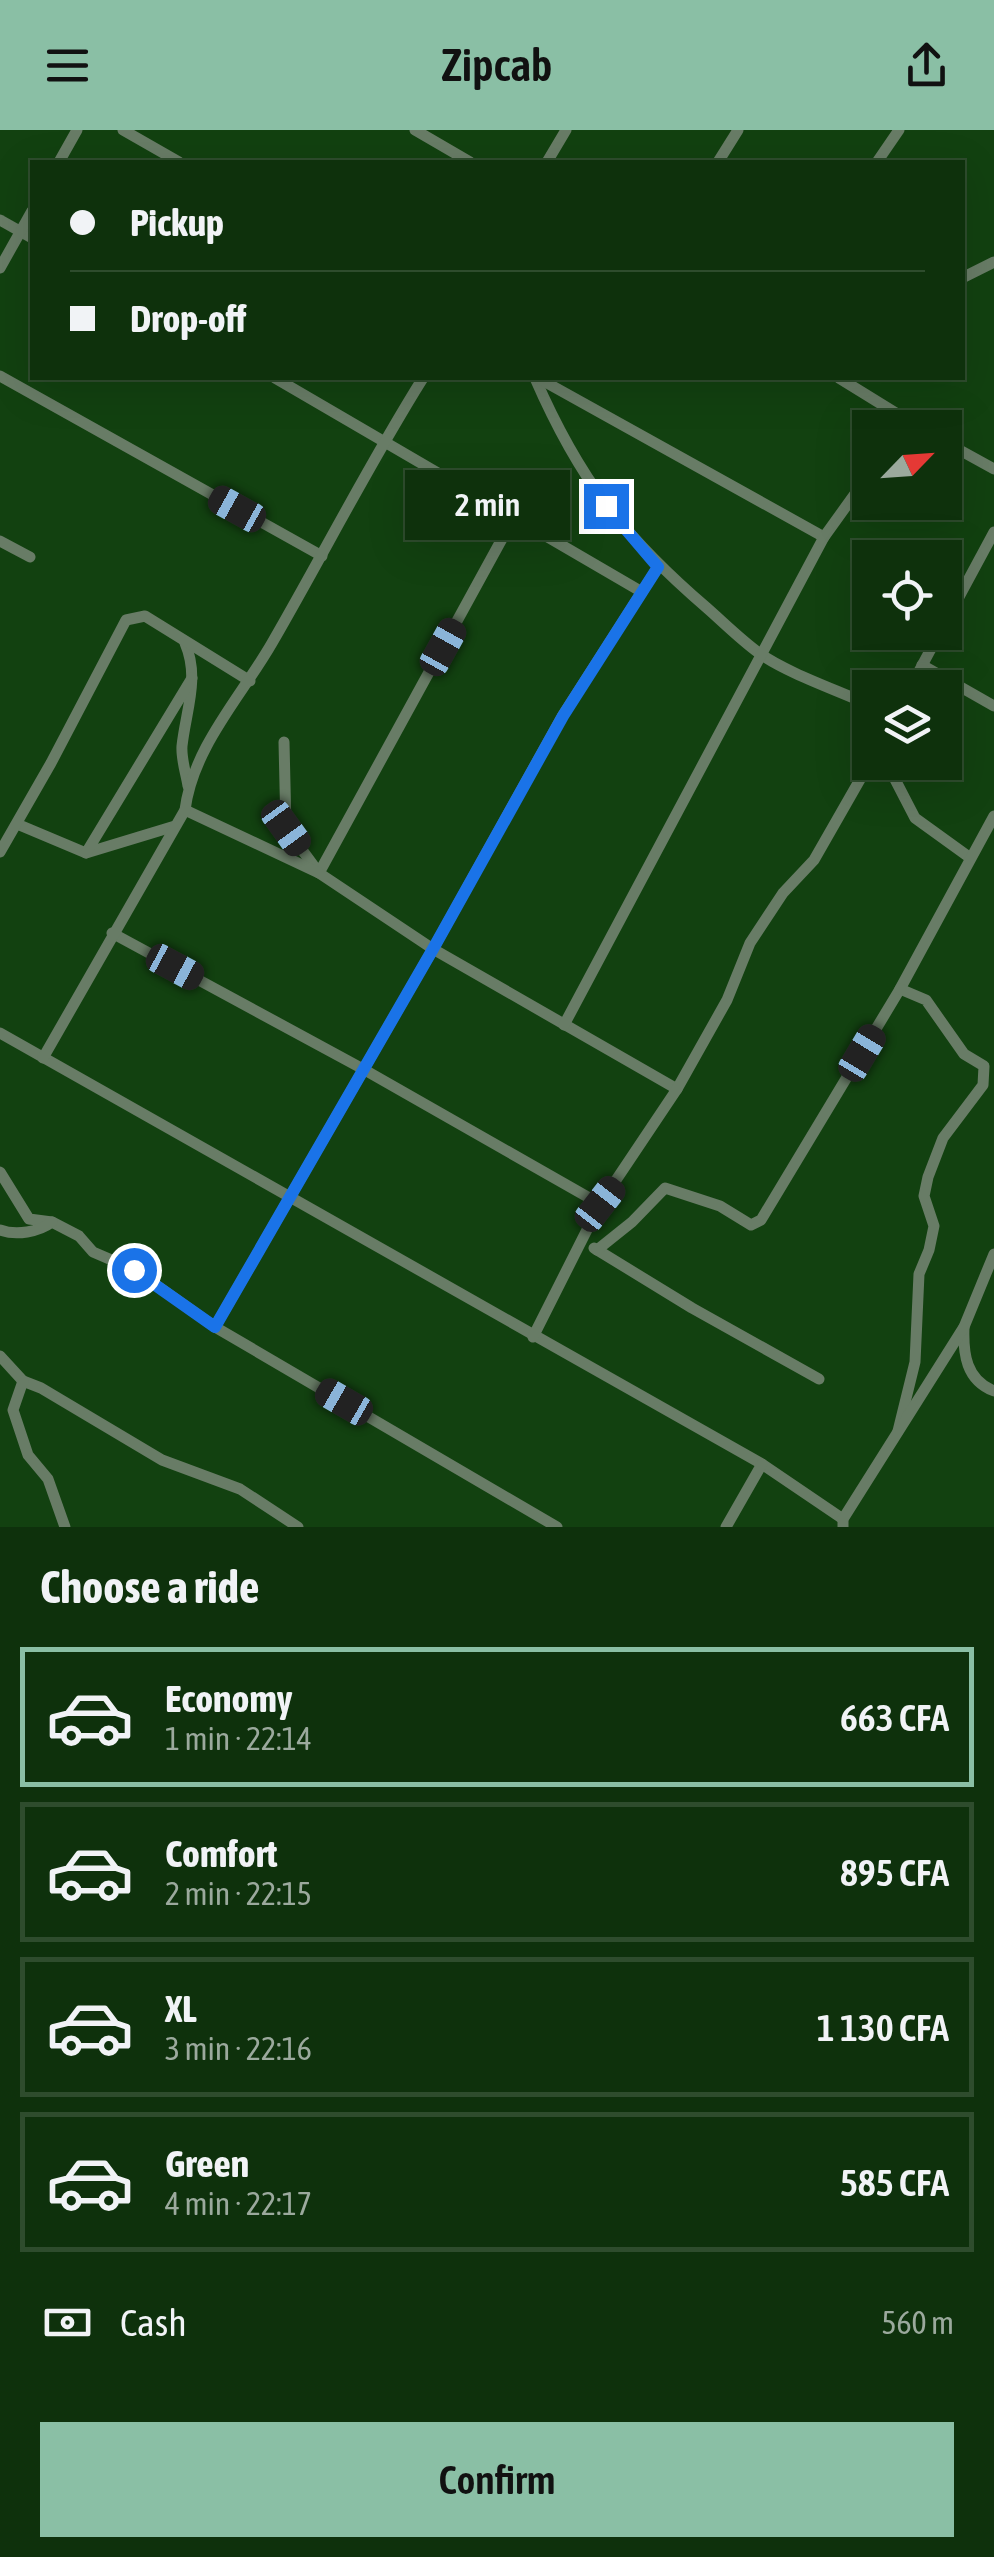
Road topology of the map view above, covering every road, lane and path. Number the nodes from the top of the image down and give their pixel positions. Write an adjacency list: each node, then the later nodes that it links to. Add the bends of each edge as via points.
1 (77, 130): 7 (street)
2 (123, 130): 8 (street)
3 (415, 130): 9 (street)
4 (566, 130): 10 (street)
5 (738, 130): 11 (street)
6 (899, 130): 12 (street)
7 (60, 160)
8 (176, 160)
9 (467, 160)
10 (548, 160)
11 (719, 160)
12 (878, 160)
13 (0, 220): 14 (street)
14 (27, 235): 16 (street)
15 (994, 262): 17 (street)
16 (0, 268)
17 (965, 276)
18 (0, 376): 33 (street)
19 (279, 380): 25 (street)
20 (422, 380): 25 (street)
21 (538, 380): 35 (street, via 561,438 590,484)
22 (541, 380): 31 (street)
23 (842, 380): 24 (street)
24 (885, 410)
25 (384, 441): 29 (street); 33 (street)
26 (962, 452): 27 (street)
27 (994, 470)
28 (852, 498): 31 (street)
29 (514, 517): 37 (street); 58 (street)
30 (994, 532): 36 (street)
31 (824, 538): 40 (street)
32 (0, 541): 34 (street)
33 (322, 556): 44 (street)
34 (30, 557)
35 (658, 567): 37 (street); 40 (street)
36 (962, 591)
37 (642, 592): 60 (street, via 563,716)
38 (184, 642): 43 (street); 44 (street); 53 (street, via 145,616 126,620)
39 (930, 650): 41 (street)
40 (761, 655): 45 (street); 62 (street)
41 (922, 665): 42 (street); 46 (street)
42 (919, 670)
43 (192, 678): 50 (street, via 182,750); 56 (street)
44 (250, 681): 50 (street, via 219,722)
45 (852, 697)
46 (994, 706)
47 (284, 742): 58 (street, via 286,828)
48 (860, 780): 66 (street, via 814,860 750,943)
49 (895, 780): 57 (street, via 914,818)
50 (188, 786): 51 (street)
51 (185, 810): 54 (street); 58 (street)
52 (994, 816): 57 (street)
53 (17, 824): 55 (street); 56 (street)
54 (175, 826): 56 (street); 59 (street)
55 (0, 852)
56 (86, 852)
57 (969, 857): 61 (street)
58 (318, 873): 60 (street)
59 (112, 933): 64 (street); 65 (street)
60 (433, 949): 62 (street); 65 (street)
61 (900, 988): 73 (street, via 761,1220 751,1225 720,1206 665,1188); 82 (street, via 926,1000 964,1054 984,1066 982,1085 943,1138 928,1177 924,1196 934,1226 919,1274 915,1362)
62 (564, 1025): 66 (street)
63 (0, 1033): 64 (street)
64 (43, 1058): 68 (street)
65 (363, 1068): 68 (street); 69 (street)
66 (677, 1089): 69 (street)
67 (0, 1172): 70 (street, via 29,1219)
68 (289, 1197): 75 (street); 77 (street)
69 (600, 1204): 72 (street)
70 (52, 1222): 71 (street, via 42,1229); 75 (street)
71 (0, 1230)
72 (582, 1240): 73 (street); 77 (street)
73 (597, 1250): 79 (street)
74 (994, 1254): 76 (street)
75 (215, 1327): 87 (street)
76 (964, 1327): 81 (street, via 972,1376); 82 (street)
77 (534, 1337): 83 (street)
78 (0, 1356): 80 (street)
79 (818, 1379)
80 (23, 1381): 85 (street, via 13,1410); 86 (street, via 162,1460 240,1490)
81 (994, 1391)
82 (898, 1431): 84 (street)
83 (762, 1464): 84 (street); 88 (street)
84 (843, 1523)
85 (66, 1527)
86 (298, 1527)
87 (557, 1527)
88 (726, 1527)

